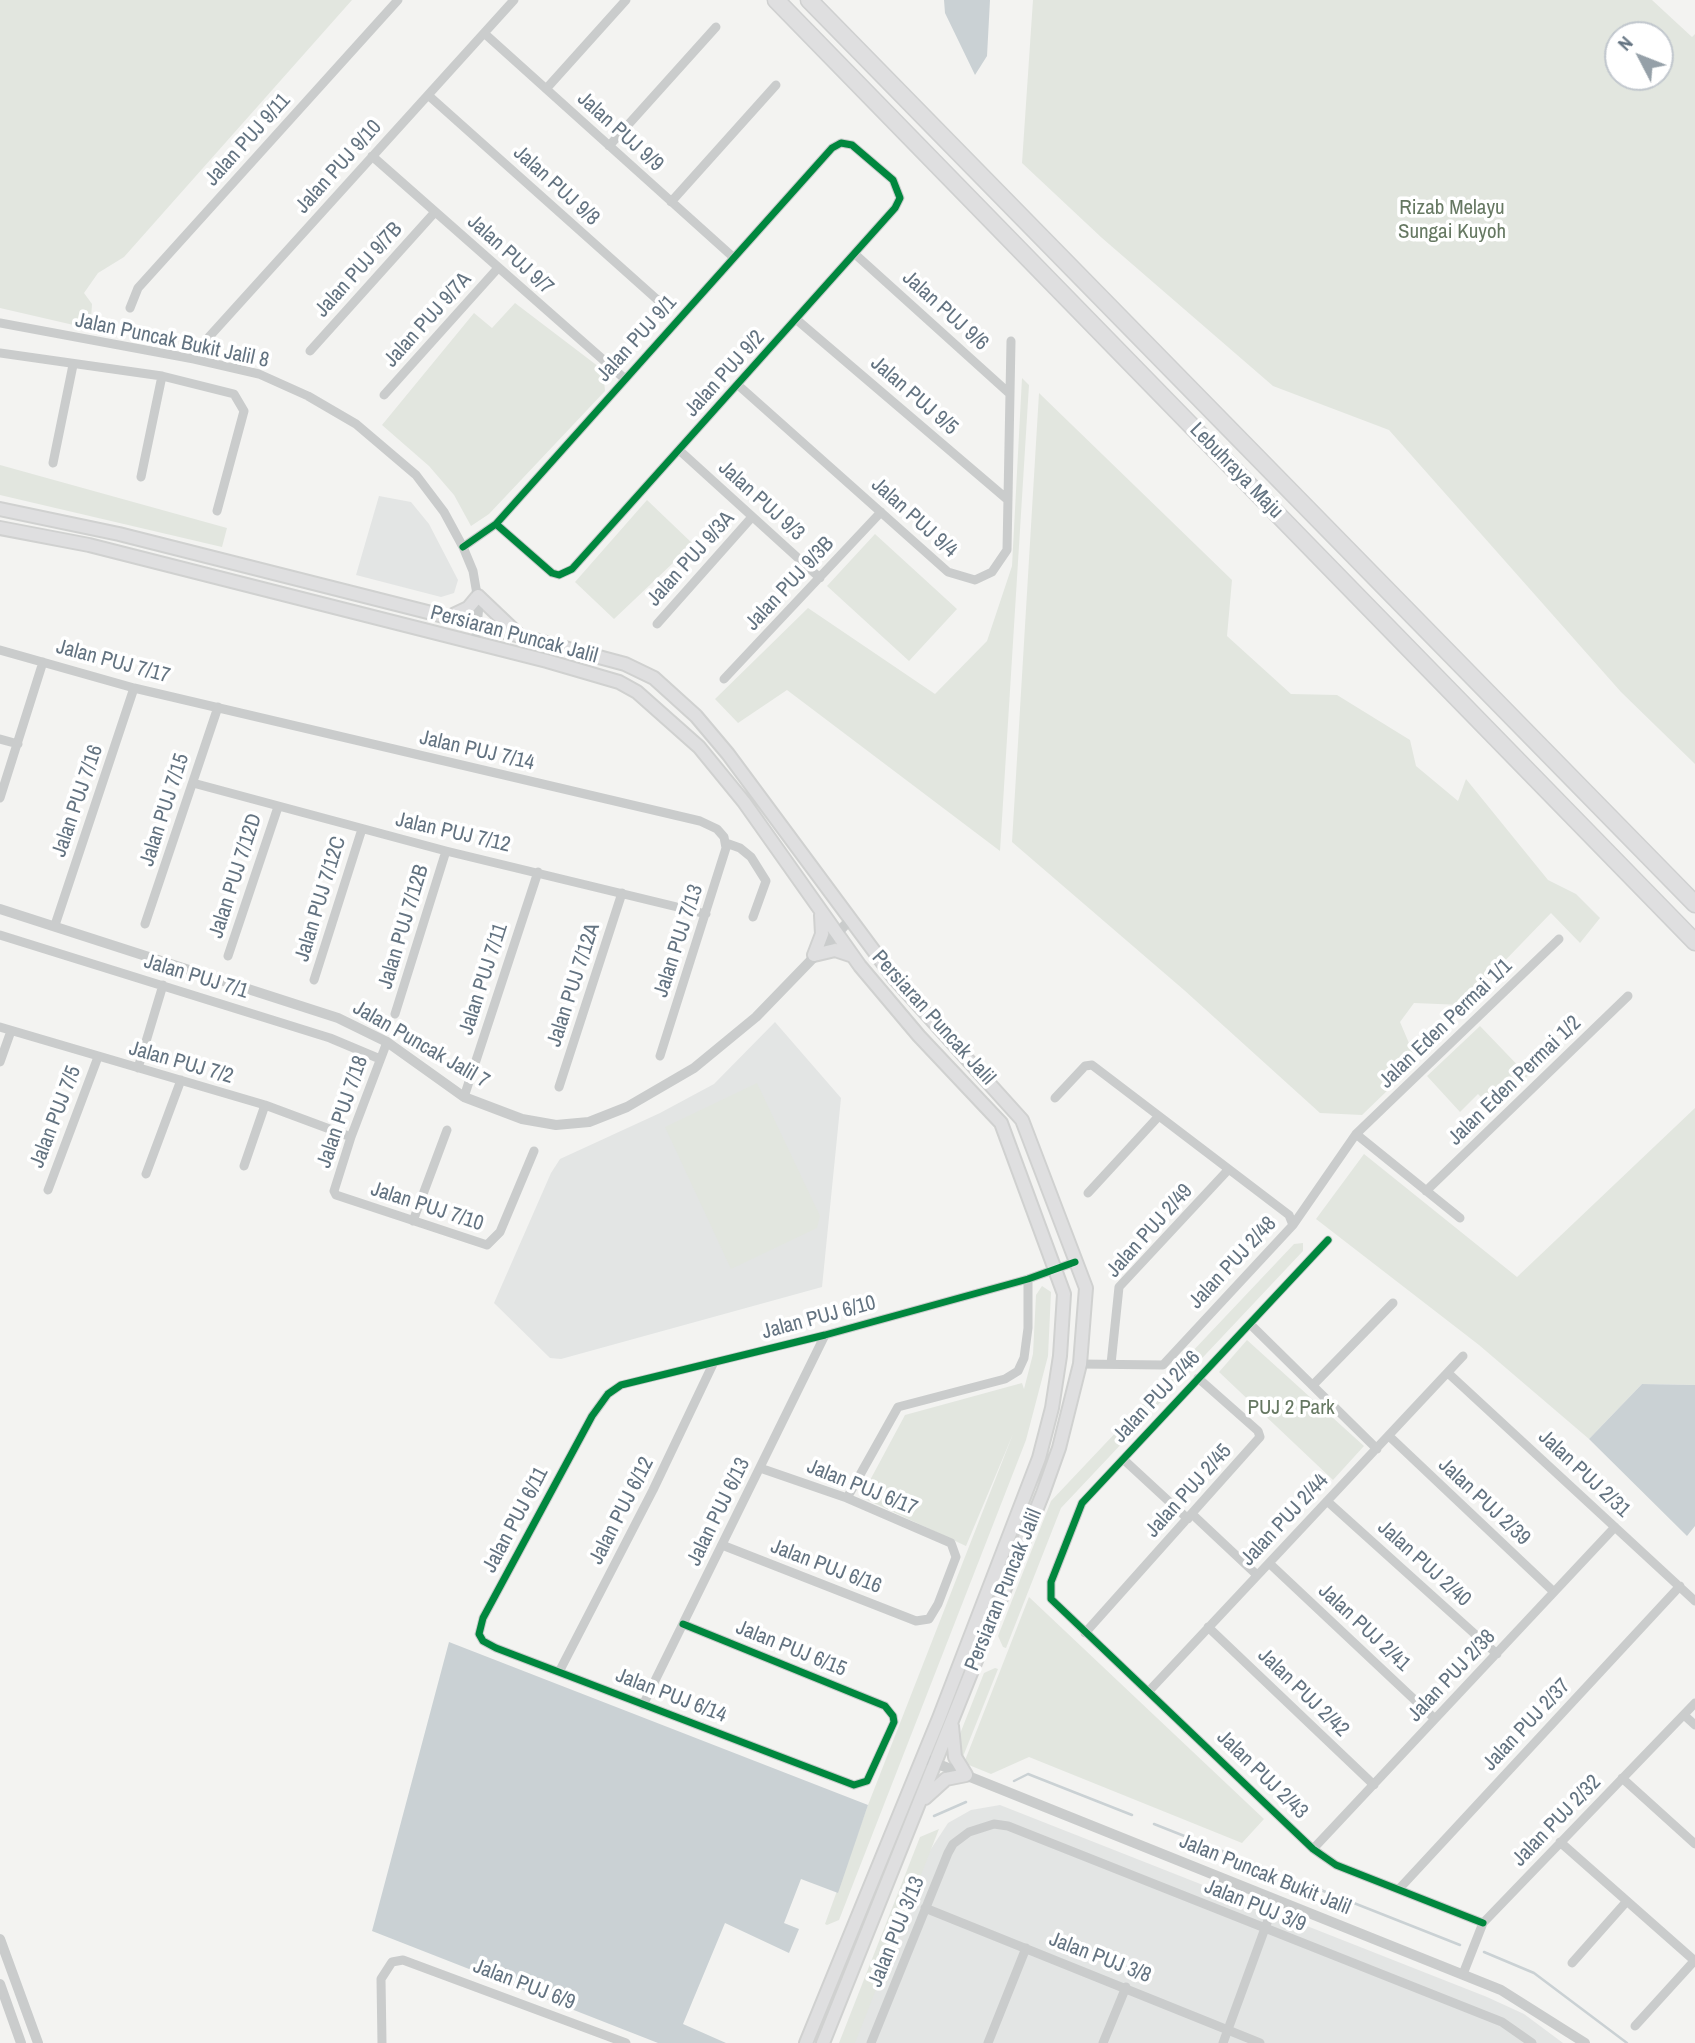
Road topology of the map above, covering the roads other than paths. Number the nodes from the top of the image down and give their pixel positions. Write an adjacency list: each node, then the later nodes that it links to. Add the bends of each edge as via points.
1 (398, 0): 20 (street, Jalan PUJ 9/11, via 138,288)
2 (514, 0): 7 (street, Jalan PUJ 9/10)
3 (626, 0): 9 (street)
4 (776, 0): 77 (highway, Lebuhraya Maju)
5 (809, 0): 66 (highway, Lebuhraya Maju)
6 (716, 27): 11 (street)
7 (484, 33): 9 (street, Jalan PUJ 9/9); 10 (street, Jalan PUJ 9/10)
8 (776, 85): 14 (street)
9 (546, 89): 11 (street, Jalan PUJ 9/9)
10 (428, 95): 13 (street, Jalan PUJ 9/10); 19 (street, Jalan PUJ 9/8)
11 (609, 146): 14 (street, Jalan PUJ 9/9)
12 (832, 148): 16 (street, Jalan PUJ 9/2, via 841,143 852,145 893,180 899,191 895,208); 17 (street, Jalan PUJ 9/1)
13 (372, 156): 15 (street, Jalan PUJ 9/7); 26 (street, Jalan PUJ 9/10)
14 (671, 202): 17 (street, Jalan PUJ 9/9)
15 (435, 212): 18 (street, Jalan PUJ 9/7); 24 (street, Jalan PUJ 9/7B)
16 (856, 255): 21 (street, Jalan PUJ 9/2); 31 (street, Jalan PUJ 9/6)
17 (733, 257): 29 (street, Jalan PUJ 9/1)
18 (498, 268): 29 (street, Jalan PUJ 9/7); 32 (street, Jalan PUJ 9/7A)
19 (661, 303)
20 (130, 308)
21 (797, 320): 30 (street, Jalan PUJ 9/2); 36 (street, Jalan PUJ 9/5)
22 (0, 323): 26 (street, Jalan Puncak Bukit Jalil 8)
23 (1011, 341): 31 (street, Jalan PUJ 9/4)
24 (310, 351)
25 (0, 354): 27 (street)
26 (194, 359): 43 (street, Jalan Puncak Bukit Jalil 8, via 259,374 356,424 416,475)
27 (73, 365): 28 (street); 34 (street)
28 (162, 376): 35 (street); 38 (street, via 234,394 244,411)
29 (625, 379): 41 (street, Jalan PUJ 9/1)
30 (738, 385): 33 (street, Jalan PUJ 9/2); 39 (street, Jalan PUJ 9/4)
31 (1010, 394): 36 (street, Jalan PUJ 9/4)
32 (384, 395)
33 (680, 450): 40 (street, Jalan PUJ 9/3); 41 (street, Jalan PUJ 9/2, via 566,573 546,569)
34 (53, 463)
35 (141, 477)
36 (1008, 500): 39 (street, Jalan PUJ 9/4, via 1007,550 992,572 975,580 947,572)
37 (0, 509): 46 (main road, Persiaran Puncak Jalil, via 119,534)
38 (217, 511)
39 (881, 512): 44 (street, Jalan PUJ 9/3B)
40 (752, 517): 44 (street, Jalan PUJ 9/3); 47 (street, Jalan PUJ 9/3A)
41 (496, 524): 43 (street, Jalan PUJ 9/1)
42 (0, 528): 50 (main road, Persiaran Puncak Jalil, via 89,545)
43 (463, 547): 45 (street, Jalan Puncak Bukit Jalil 8)
44 (820, 578): 53 (street, Jalan PUJ 9/3B)
45 (478, 596): 46 (main road, via 468,608); 48 (street, Jalan Puncak Bukit Jalil 8); 49 (main road)
46 (449, 617): 48 (main road, Persiaran Puncak Jalil)
47 (657, 624)
48 (479, 625): 49 (main road, Persiaran Puncak Jalil); 50 (street, Jalan Puncak Bukit Jalil 8)
49 (521, 637): 71 (main road, Persiaran Puncak Jalil, via 633,667 675,695 728,754)
50 (475, 644): 68 (main road, Persiaran Puncak Jalil, via 619,682 661,709 744,802)
51 (0, 650): 52 (street, Jalan PUJ 7/17)
52 (44, 662): 54 (street, Jalan PUJ 7/17); 57 (street)
53 (724, 679)
54 (134, 688): 55 (street, Jalan PUJ 7/17); 73 (street, Jalan PUJ 7/16)
55 (218, 707): 58 (street, Jalan PUJ 7/15); 62 (street, Jalan PUJ 7/14, via 700,821)
56 (0, 739): 57 (street)
57 (18, 744): 59 (street)
58 (193, 783): 60 (street, Jalan PUJ 7/12); 72 (street, Jalan PUJ 7/15)
59 (0, 798)
60 (278, 807): 61 (street, Jalan PUJ 7/12); 79 (street, Jalan PUJ 7/12D)
61 (362, 829): 63 (street, Jalan PUJ 7/12); 81 (street, Jalan PUJ 7/12C)
62 (725, 840): 69 (street, Jalan PUJ 7/13); 70 (street, Jalan PUJ 7/14, via 751,857 766,881)
63 (446, 851): 64 (street, Jalan PUJ 7/12); 84 (street, Jalan PUJ 7/12B)
64 (538, 872): 65 (street, Jalan PUJ 7/12); 95 (street, Jalan PUJ 7/11)
65 (622, 893): 69 (street, Jalan PUJ 7/12); 94 (street, Jalan PUJ 7/12A)
66 (1695, 904)
67 (0, 909): 73 (street, Jalan Puncak Jalil 7)
68 (820, 911): 74 (main road, Persiaran Puncak Jalil); 78 (main road, via 822,934)
69 (706, 915): 88 (street, Jalan PUJ 7/13)
70 (753, 918)
71 (849, 921): 74 (street, Jalan Puncak Jalil 7); 114 (main road, Persiaran Puncak Jalil, via 917,1006 1022,1120)
72 (145, 924)
73 (55, 925): 87 (street, Jalan Puncak Jalil 7, via 338,1018)
74 (835, 933): 78 (street, Jalan Puncak Jalil 7); 80 (main road, Persiaran Puncak Jalil)
75 (0, 934): 82 (street, Jalan PUJ 7/1)
76 (1559, 939): 100 (street, Jalan Eden Permai 1/1)
77 (1695, 942)
78 (814, 955): 80 (main road, via 835,950); 95 (street, Jalan Puncak Jalil 7, via 756,1017 705,1060 627,1107 589,1122 556,1125 522,1119)
79 (228, 956)
80 (853, 956): 115 (main road, Persiaran Puncak Jalil, via 919,1036 1001,1123)
81 (314, 980)
82 (163, 985): 90 (street, Jalan PUJ 7/1, via 330,1038); 92 (street)
83 (1628, 996): 107 (street, Jalan Eden Permai 1/2)
84 (395, 1014)
85 (0, 1027): 86 (street, Jalan PUJ 7/2)
86 (11, 1031): 89 (street, Jalan PUJ 7/2); 91 (street)
87 (387, 1042): 90 (street, Jalan PUJ 7/18); 95 (street, Jalan Puncak Jalil 7)
88 (660, 1056)
89 (98, 1057): 92 (street, Jalan PUJ 7/2); 106 (street, Jalan PUJ 7/5)
90 (380, 1059): 101 (street, Jalan PUJ 7/18)
91 (0, 1062)
92 (138, 1068): 93 (street, Jalan PUJ 7/2)
93 (181, 1080): 97 (street, Jalan PUJ 7/2); 105 (street)
94 (559, 1087)
95 (464, 1097)
96 (1055, 1097): 98 (street, Jalan PUJ 2/48, via 1087,1064)
97 (265, 1105): 101 (street, Jalan PUJ 7/2); 103 (street)
98 (1158, 1117): 104 (street, Jalan PUJ 2/48); 108 (street)
99 (447, 1130): 111 (street)
100 (1356, 1134): 107 (street); 112 (street, Jalan Eden Permai 1/1)
101 (351, 1137): 109 (street, Jalan PUJ 7/18)
102 (534, 1151): 111 (street, Jalan PUJ 7/10, via 492,1242 482,1246)
103 (244, 1166)
104 (1228, 1170): 112 (street, Jalan PUJ 2/48, via 1289,1215); 123 (street, Jalan PUJ 2/49, via 1119,1287)
105 (146, 1174)
106 (48, 1190)
107 (1426, 1191): 110 (street)
108 (1088, 1193)
109 (336, 1195): 111 (street, Jalan PUJ 7/10)
110 (1460, 1218)
111 (413, 1221)
112 (1293, 1224): 123 (street, Jalan PUJ 2/48, via 1164,1364)
113 (1328, 1240): 118 (street, Jalan PUJ 2/46)
114 (1074, 1262): 115 (street, Jalan PUJ 6/10); 122 (main road, Persiaran Puncak Jalil, via 1086,1288)
115 (1055, 1269): 116 (street, Jalan PUJ 6/10); 157 (main road, Persiaran Puncak Jalil, via 1064,1294 1060,1356 1042,1445)
116 (1028, 1279): 119 (street, Jalan PUJ 6/10); 132 (street, via 1028,1328 1018,1371 1005,1380 898,1407)
117 (1393, 1303): 126 (street)
118 (1251, 1325): 125 (street, Jalan PUJ 2/46); 126 (street)
119 (825, 1335): 121 (street, Jalan PUJ 6/10); 131 (street, Jalan PUJ 6/13)
120 (1462, 1356): 124 (street, Jalan PUJ 2/44)
121 (713, 1364): 127 (street, Jalan PUJ 6/10, via 621,1385 608,1394); 149 (street, Jalan PUJ 6/12)
122 (1080, 1364): 123 (street, Jalan PUJ 2/48); 155 (main road, Persiaran Puncak Jalil, via 1055,1459)
123 (1111, 1364)
124 (1448, 1373): 128 (street, Jalan PUJ 2/44); 135 (street, Jalan PUJ 2/31)
125 (1198, 1378): 130 (street, Jalan PUJ 2/46); 134 (street, Jalan PUJ 2/45, via 1260,1437)
126 (1313, 1385): 129 (street)
127 (588, 1424): 147 (street, Jalan PUJ 6/11, via 483,1618)
128 (1389, 1436): 129 (street, Jalan PUJ 2/44); 140 (street, Jalan PUJ 2/39)
129 (1377, 1449): 133 (street, Jalan PUJ 2/44)
130 (1123, 1459): 134 (street); 141 (street, Jalan PUJ 2/46, via 1079,1507 1051,1582)
131 (760, 1468): 132 (street, Jalan PUJ 6/17); 136 (street, Jalan PUJ 6/13)
132 (846, 1498): 143 (street, Jalan PUJ 6/17, via 951,1543 956,1557 938,1604 929,1619)
133 (1327, 1501): 137 (street, Jalan PUJ 2/44); 148 (street, Jalan PUJ 2/40)
134 (1190, 1516): 138 (street); 146 (street, Jalan PUJ 2/45)
135 (1615, 1527): 139 (street, Jalan PUJ 2/31); 140 (street, Jalan PUJ 2/38)
136 (722, 1545): 143 (street, Jalan PUJ 6/16); 144 (street, Jalan PUJ 6/13)
137 (1269, 1563): 138 (street, Jalan PUJ 2/44); 154 (street, Jalan PUJ 2/41)
138 (1257, 1575): 145 (street, Jalan PUJ 2/44)
139 (1680, 1586): 142 (street, Jalan PUJ 2/31); 167 (street, Jalan PUJ 2/37)
140 (1554, 1592): 148 (street, Jalan PUJ 2/38)
141 (1051, 1599): 146 (street, Jalan PUJ 2/43)
142 (1695, 1601)
143 (916, 1621)
144 (683, 1624): 152 (street, Jalan PUJ 6/13); 160 (street, Jalan PUJ 6/15, via 885,1706 893,1716 892,1728 871,1777)
145 (1208, 1627): 150 (street, Jalan PUJ 2/44); 161 (street, Jalan PUJ 2/42)
146 (1086, 1633): 150 (street, Jalan PUJ 2/43)
147 (479, 1634): 149 (street, Jalan PUJ 6/14, via 496,1648)
148 (1497, 1654): 154 (street, Jalan PUJ 2/38)
149 (559, 1672): 152 (street, Jalan PUJ 6/14)
150 (1149, 1691): 166 (street, Jalan PUJ 2/43)
151 (1695, 1703): 153 (street, Jalan PUJ 2/32)
152 (643, 1705): 160 (street, Jalan PUJ 6/14)
153 (1684, 1715): 156 (street); 159 (street, Jalan PUJ 2/32)
154 (1435, 1720): 161 (street, Jalan PUJ 2/38)
155 (951, 1722): 157 (main road, Persiaran Puncak Jalil); 158 (main road, via 955,1757)
156 (1695, 1725)
157 (929, 1760): 158 (street, Jalan Puncak Bukit Jalil); 162 (main road, Persiaran Puncak Jalil); 186 (main road, Persiaran Puncak Jalil)
158 (966, 1775): 162 (main road, via 947,1779); 168 (street, Jalan Puncak Bukit Jalil)
159 (1622, 1779): 164 (street, Jalan PUJ 2/32); 165 (street)
160 (854, 1785)
161 (1374, 1785): 166 (street, Jalan PUJ 2/38)
162 (919, 1804): 187 (main road, Persiaran Puncak Jalil)
163 (961, 1838): 170 (street, Jalan PUJ 3/13, via 948,1853); 172 (street, Jalan PUJ 3/9, via 994,1824 1008,1826)
164 (1560, 1842): 169 (street); 171 (street, Jalan PUJ 2/32)
165 (1695, 1844)
166 (1313, 1849): 167 (street, Jalan PUJ 2/43, via 1336,1865)
167 (1399, 1889): 171 (street, Jalan PUJ 2/43)
168 (1275, 1901): 172 (street); 177 (street, Jalan Puncak Bukit Jalil)
169 (1628, 1901): 175 (street); 176 (street)
170 (925, 1909): 174 (street, Jalan PUJ 3/8); 188 (street, Jalan PUJ 3/13)
171 (1483, 1923): 177 (street, Jalan PUJ 2/32)
172 (1265, 1929): 181 (street); 193 (street, Jalan PUJ 3/9, via 1502,2022)
173 (0, 1939): 183 (street)
174 (1026, 1948): 179 (street, Jalan PUJ 3/8); 189 (street)
175 (1695, 1960): 180 (street)
176 (1572, 1962)
177 (1463, 1974): 194 (street, Jalan Puncak Bukit Jalil, via 1501,1990)
178 (0, 1984): 182 (street)
179 (1126, 1987): 181 (street, Jalan PUJ 3/8); 190 (street)
180 (1635, 2026)
181 (1229, 2028): 191 (street); 192 (street, Jalan PUJ 3/8)
182 (21, 2043)
183 (38, 2043)
184 (382, 2043): 185 (street, Jalan PUJ 6/9, via 381,1979 392,1962 409,1961)
185 (626, 2043)
186 (806, 2043)
187 (823, 2043)
188 (871, 2043)
189 (988, 2043)
190 (1103, 2043)
191 (1223, 2043)
192 (1260, 2043)
193 (1532, 2043)
194 (1585, 2043)

